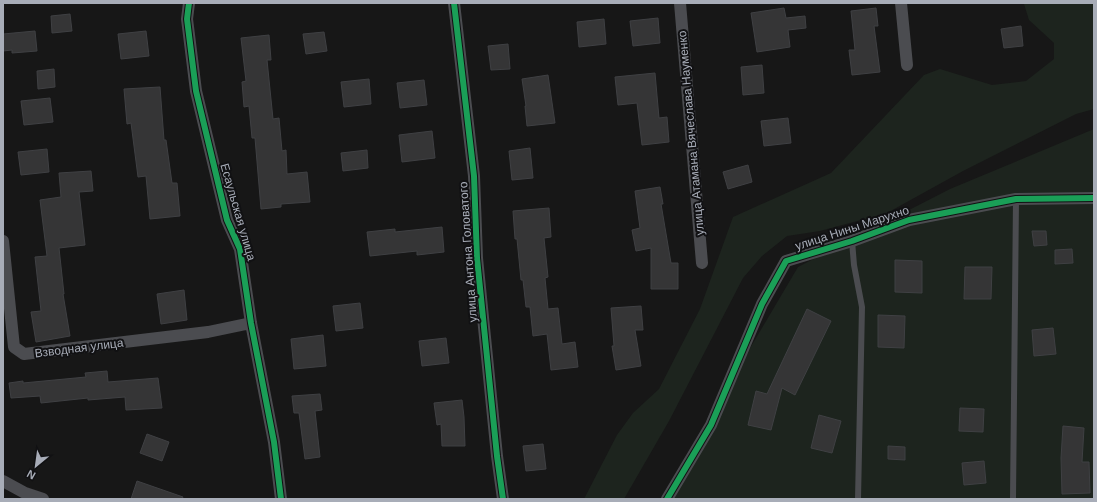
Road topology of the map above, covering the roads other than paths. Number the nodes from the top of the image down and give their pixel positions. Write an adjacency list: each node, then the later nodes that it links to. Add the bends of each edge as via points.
1 (189, 3): 11 (street, Есаульская улица, via 187,19 196,91 227,220 240,248)
2 (454, 3): 15 (street, улица Антона Головатого, via 474,176 477,258)
3 (680, 3): 10 (street, улица Атамана Вячеслава Науменко)
4 (901, 3): 5 (street)
5 (907, 65)
6 (1094, 198): 7 (street, улица Нины Марухно)
7 (1016, 199): 9 (street, улица Нины Марухно, via 909,220); 18 (lane)
8 (3, 240): 11 (street, Взводная улица, via 14,347 24,354 208,332)
9 (852, 241): 16 (street, улица Нины Марухно, via 786,261 762,304 710,424); 17 (lane, via 862,307)
10 (702, 263)
11 (251, 323): 14 (street, Есаульская улица, via 274,442)
12 (3, 481): 13 (street)
13 (42, 499)
14 (281, 499)
15 (503, 499)
16 (667, 499)
17 (858, 499)
18 (1012, 499)

